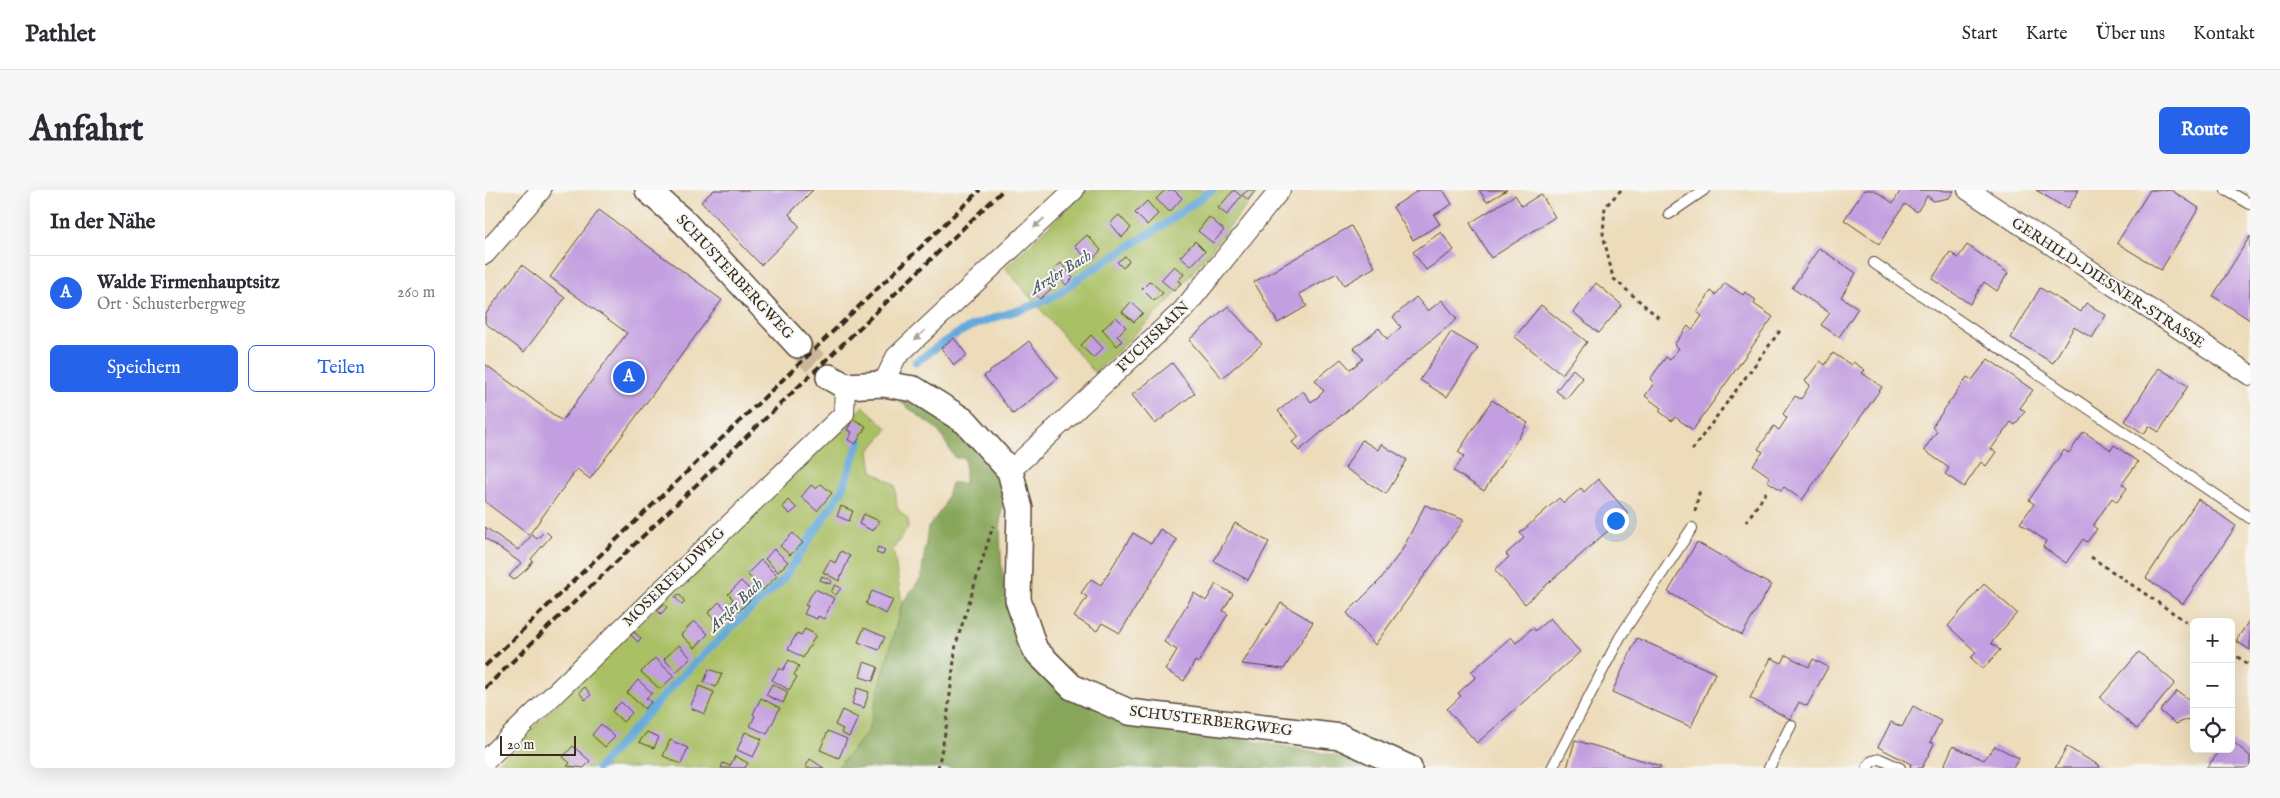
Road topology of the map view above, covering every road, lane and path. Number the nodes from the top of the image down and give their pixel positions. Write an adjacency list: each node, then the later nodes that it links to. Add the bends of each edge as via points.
1 (541, 190): 11 (street)
2 (649, 190): 15 (street, SCHUSTERBERGWEG, via 685,223)
3 (1074, 190): 18 (street, one-way to 18, via 896,357)
4 (1280, 190): 20 (street, FUCHSRAIN, via 1183,310)
5 (1621, 190): 13 (path, via 1605,207 1603,234 1613,278)
6 (1704, 190): 10 (lane)
7 (1968, 190): 16 (street, GERHILD-DIESNER-STRASSE)
8 (2226, 190): 9 (lane)
9 (2250, 204)
10 (1669, 214)
11 (485, 254)
12 (1875, 263): 22 (lane)
13 (1660, 319)
14 (1782, 328): 19 (path)
15 (798, 345)
16 (2250, 375)
17 (837, 381): 18 (street, SCHUSTERBERGWEG); 31 (street, MOSERFELDWEG, via 843,414)
18 (883, 384): 20 (street, SCHUSTERBERGWEG, via 914,390 966,422)
19 (1692, 450)
20 (1010, 471): 33 (street, SCHUSTERBERGWEG, via 1020,509 1018,600 1035,650 1072,687 1129,712 1341,737)
21 (1767, 491): 23 (path)
22 (2250, 518)
23 (1746, 522)
24 (993, 524): 32 (path, via 956,644)
25 (1692, 528): 34 (lane, via 1620,637)
26 (2091, 557): 27 (path)
27 (2190, 624)
28 (2235, 655): 29 (path)
29 (2250, 666)
30 (1791, 725): 35 (lane)
31 (485, 761)
32 (938, 768)
33 (1409, 768)
34 (1553, 768)
35 (1769, 768)
36 (1867, 768): 37 (lane, via 1871,761 1880,759)
37 (1900, 768)

